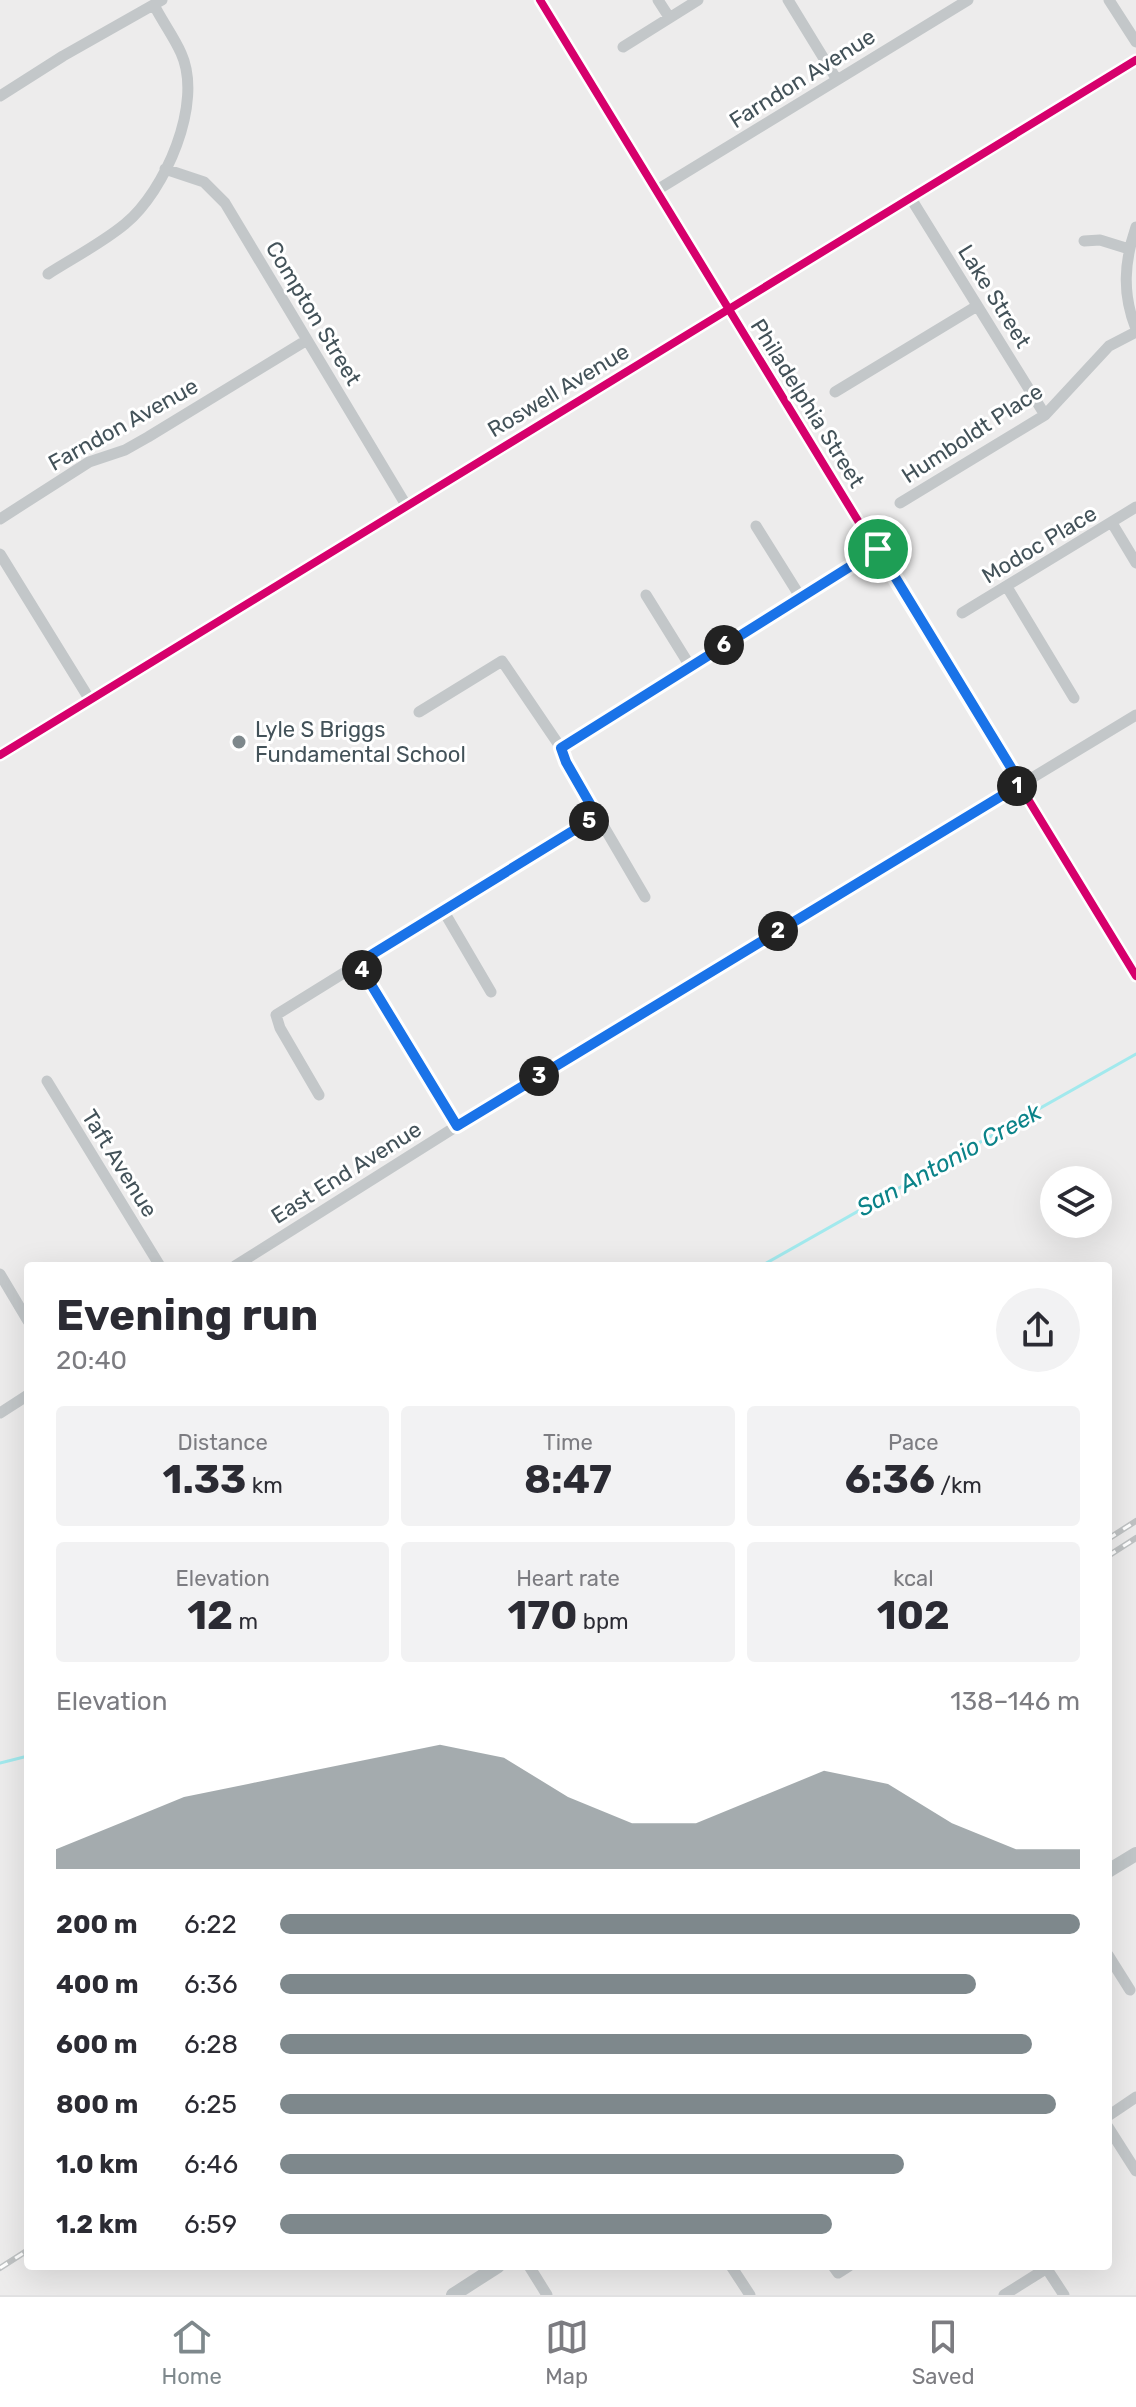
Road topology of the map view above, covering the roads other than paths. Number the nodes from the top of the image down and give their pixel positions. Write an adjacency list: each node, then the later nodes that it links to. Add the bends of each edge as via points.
1 (540, 0): 16 (street, Philadelphia Street)
2 (658, 0): 9 (street)
3 (698, 0): 9 (street)
4 (788, 0): 13 (street)
5 (968, 0): 8 (street, Farndon Avenue)
6 (1109, 0): 10 (street)
7 (158, 2): 14 (street); 15 (street, via 187,74 181,136)
8 (948, 5): 13 (street, Farndon Avenue)
9 (669, 17): 11 (street)
10 (1136, 42)
11 (623, 47)
12 (1136, 60): 17 (street, Roswell Avenue)
13 (837, 80): 16 (street, Farndon Avenue)
14 (0, 96)
15 (165, 169): 21 (street, via 126,223); 25 (street, Compton Street, via 204,182 225,203)
16 (657, 190): 23 (street, Philadelphia Street)
17 (910, 197): 22 (street, Lake Street); 23 (street, Roswell Avenue)
18 (1136, 227): 20 (street)
19 (1084, 241): 20 (street)
20 (1129, 249): 24 (street, via 1125,282)
21 (48, 274)
22 (977, 306): 26 (street); 27 (street, Lake Street)
23 (728, 308): 29 (street, Roswell Avenue); 34 (street, Philadelphia Street)
24 (1136, 330): 27 (street, Humboldt Place, via 1109,346)
25 (307, 340): 29 (street, Compton Street); 31 (street, Farndon Avenue, via 125,450 89,462)
26 (835, 392)
27 (1045, 415): 28 (street, Humboldt Place)
28 (900, 503)
29 (406, 505): 43 (street, Roswell Avenue)
30 (1136, 507): 32 (street, Modoc Place)
31 (0, 519)
32 (1112, 523): 36 (street); 37 (street, Modoc Place)
33 (756, 526): 39 (street)
34 (878, 549): 39 (street); 48 (street, Philadelphia Street)
35 (0, 554): 43 (street)
36 (1136, 563)
37 (1007, 587): 40 (street, Modoc Place); 42 (street)
38 (646, 595): 41 (street)
39 (801, 598): 41 (street)
40 (962, 613)
41 (690, 666): 46 (street)
42 (1074, 698)
43 (90, 700): 47 (street, Roswell Avenue)
44 (419, 712): 46 (street, via 502,661)
45 (1136, 715): 48 (street, East End Avenue)
46 (561, 748): 49 (street)
47 (0, 755)
48 (1021, 784): 53 (street, Philadelphia Street); 57 (street, East End Avenue)
49 (597, 816): 50 (street); 51 (street)
50 (645, 897)
51 (443, 910): 52 (street); 54 (street)
52 (358, 963): 56 (street, via 276,1015); 57 (street)
53 (1136, 976)
54 (491, 992)
55 (47, 1081): 58 (street, Taft Avenue)
56 (319, 1095)
57 (457, 1126): 59 (street, East End Avenue)
58 (158, 1262)
59 (241, 1262)
60 (0, 1274): 61 (street)
61 (24, 1314)
62 (24, 1398): 63 (street)
63 (0, 1413)
64 (1136, 1854): 65 (main road)
65 (1112, 1869)
66 (1112, 1961): 67 (street)
67 (1130, 1990)
68 (1136, 2097): 69 (street)
69 (1112, 2113)
70 (1112, 2133): 71 (street)
71 (1136, 2171)
72 (492, 2270): 77 (main road)
73 (531, 2270): 78 (street)
74 (734, 2270): 79 (street)
75 (1042, 2270): 80 (street)
76 (1048, 2270): 81 (street)
77 (453, 2295)
78 (547, 2295)
79 (750, 2295)
80 (1004, 2295)
81 (1064, 2295)

